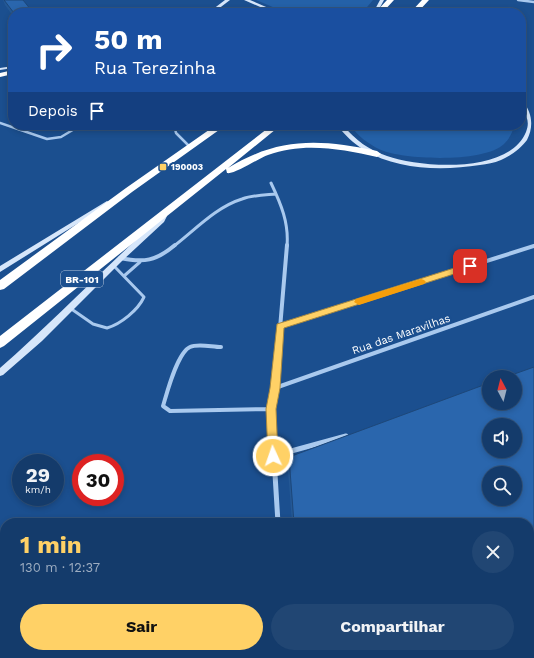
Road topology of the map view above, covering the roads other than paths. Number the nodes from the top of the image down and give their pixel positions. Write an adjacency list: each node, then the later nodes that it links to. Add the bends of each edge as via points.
1 (228, 0): 7 (main road)
2 (246, 0): 8 (main road)
3 (391, 0): 9 (highway)
4 (426, 0): 10 (highway)
5 (518, 0): 6 (street)
6 (534, 2)
7 (217, 8)
8 (266, 8)
9 (382, 8)
10 (418, 8)
11 (526, 110): 20 (main road, via 529,114 529,133 522,143 498,160 448,168 409,163)
12 (22, 130): 13 (lane, via 47,138 61,137)
13 (73, 130)
14 (175, 130): 19 (lane)
15 (205, 130): 19 (highway)
16 (215, 130): 21 (highway)
17 (271, 130): 25 (highway, BR-101)
18 (345, 130): 20 (main road, via 357,142)
19 (188, 146): 21 (highway)
20 (377, 154): 25 (highway, via 331,145 306,144 276,148 234,168 196,195)
21 (177, 156): 23 (highway)
22 (271, 183): 24 (street)
23 (128, 190): 31 (main road); 33 (highway)
24 (276, 194): 29 (street, via 250,197 233,203 163,255 154,260); 36 (street, via 283,208 288,234)
25 (185, 199): 26 (highway, BR-101)
26 (164, 216): 28 (main road); 37 (highway, BR-101)
27 (534, 246): 36 (street)
28 (120, 258): 29 (street); 30 (main road)
29 (140, 262): 32 (lane)
30 (113, 265): 32 (lane); 35 (main road)
31 (0, 269)
32 (124, 276): 35 (lane, via 144,297 141,303 114,328 103,330)
33 (0, 286)
34 (534, 297): 40 (street, Rua das Maravilhas)
35 (70, 308): 39 (main road)
36 (280, 326): 40 (street)
37 (0, 343)
38 (221, 347): 41 (street, via 188,348 183,354 164,408 170,411)
39 (0, 373)
40 (275, 388): 41 (street)
41 (271, 409): 43 (street)
42 (348, 436): 43 (street)
43 (273, 456): 44 (street)
44 (278, 518)

